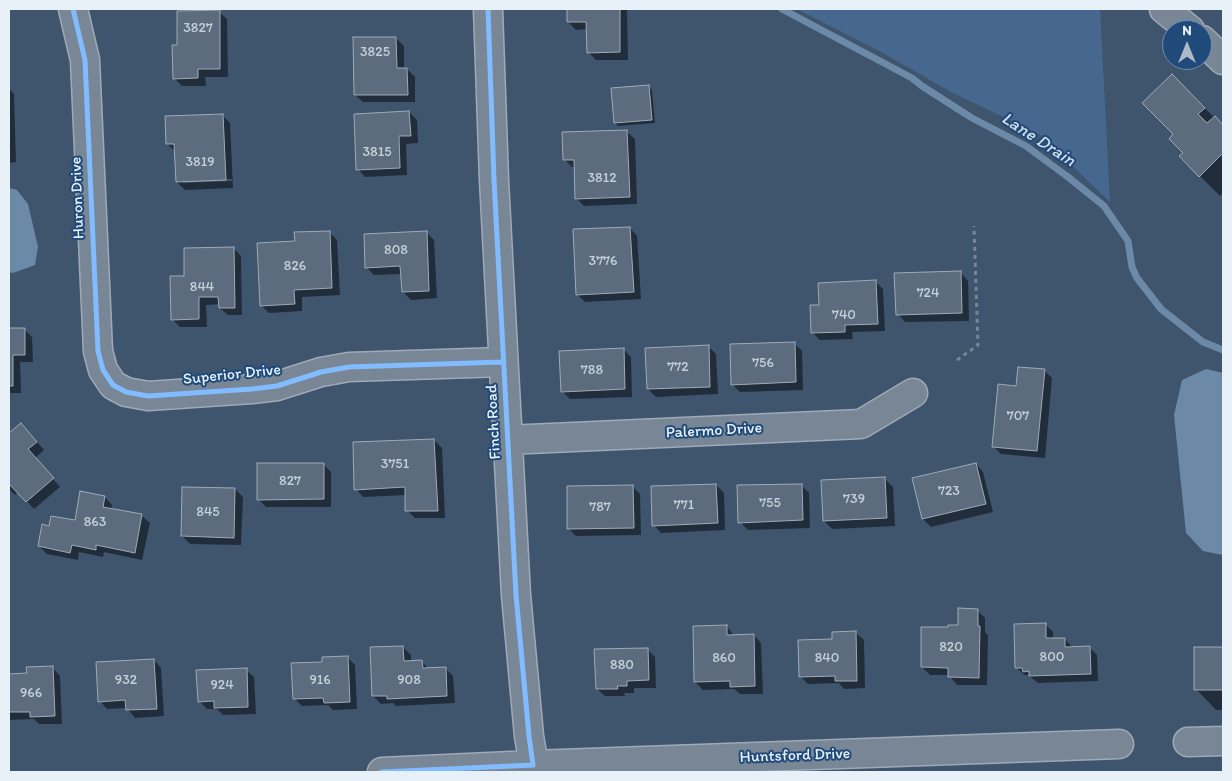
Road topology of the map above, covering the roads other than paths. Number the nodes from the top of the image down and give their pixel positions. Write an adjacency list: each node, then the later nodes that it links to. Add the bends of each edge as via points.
1 (73, 9): 8 (street, Huron Drive, via 85,60 98,351 103,370)
2 (488, 9): 7 (street, Finch Road)
3 (1164, 9): 4 (street)
4 (1178, 20)
5 (1212, 50): 6 (street)
6 (1223, 60)
7 (503, 362): 8 (street, Superior Drive, via 349,367 252,390 148,396 126,392); 10 (street, Finch Road)
8 (113, 385)
9 (914, 393): 10 (street, Palermo Drive, via 861,424)
10 (507, 440): 15 (street, Finch Road, via 516,595)
11 (1223, 741): 12 (street)
12 (1188, 742)
13 (1119, 744): 14 (street, Huntsford Drive)
14 (930, 762): 15 (street, Huntsford Drive)
15 (534, 768): 16 (street, Huntsford Drive)
16 (382, 772)

